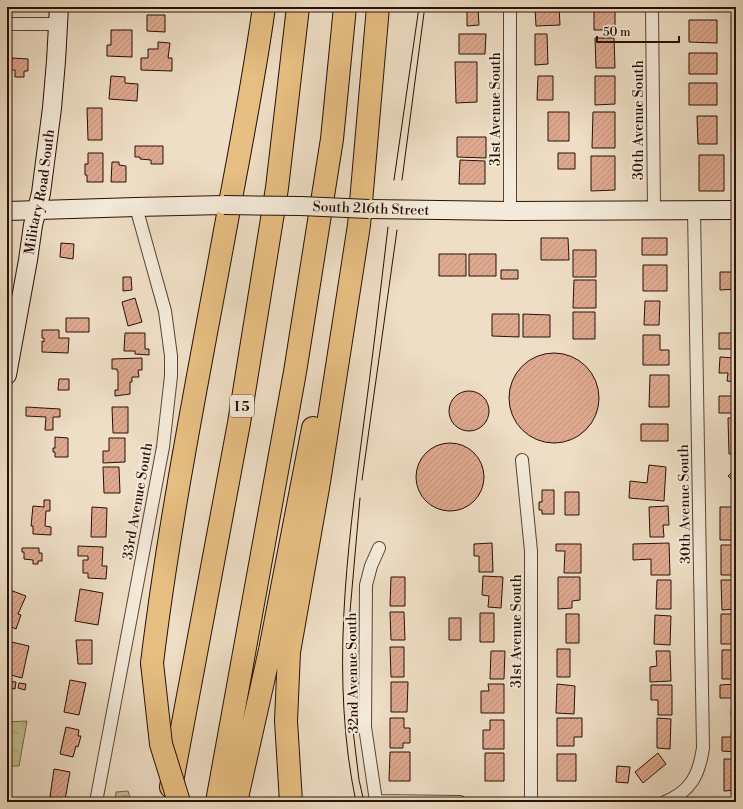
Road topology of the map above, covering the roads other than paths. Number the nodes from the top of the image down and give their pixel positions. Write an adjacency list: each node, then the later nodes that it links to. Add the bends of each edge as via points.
1 (264, 7): 22 (highway, bridge, via 172,520 152,663 162,744)
2 (298, 7): 21 (highway, I 5, via 277,188 239,423)
3 (345, 7): 23 (highway, via 332,140 295,372)
4 (378, 7): 9 (highway)
5 (510, 7): 16 (street, 31st Avenue South)
6 (652, 7): 12 (street, 30th Avenue South)
7 (59, 16): 8 (street); 11 (main road, Military Road South, via 52,108)
8 (7, 24)
9 (374, 56): 24 (highway, via 350,230 270,650); 25 (highway, via 359,225 319,482 288,652 286,721)
10 (136, 207): 11 (main road, South 216th Street); 16 (main road, South 216th Street, bridge, via 224,205); 20 (street, 33rd Avenue South, via 165,311 171,376 163,447)
11 (37, 210): 15 (main road, South 216th Street); 17 (main road, Military Road South)
12 (654, 210): 13 (main road, South 216th Street); 16 (main road, South 216th Street)
13 (694, 210): 14 (main road, South 216th Street); 28 (street, 30th Avenue South, via 703,734 701,761 691,784 684,792)
14 (736, 210)
15 (7, 211)
16 (510, 211)
17 (7, 375)
18 (522, 460): 27 (street, 31st Avenue South, via 531,551)
19 (379, 548): 26 (street, 32nd Avenue South, via 366,585 365,727 376,801)
20 (96, 802)
21 (169, 802)
22 (179, 802)
23 (217, 802)
24 (236, 802)
25 (291, 802)
26 (460, 802)
27 (531, 802)
28 (666, 802)

